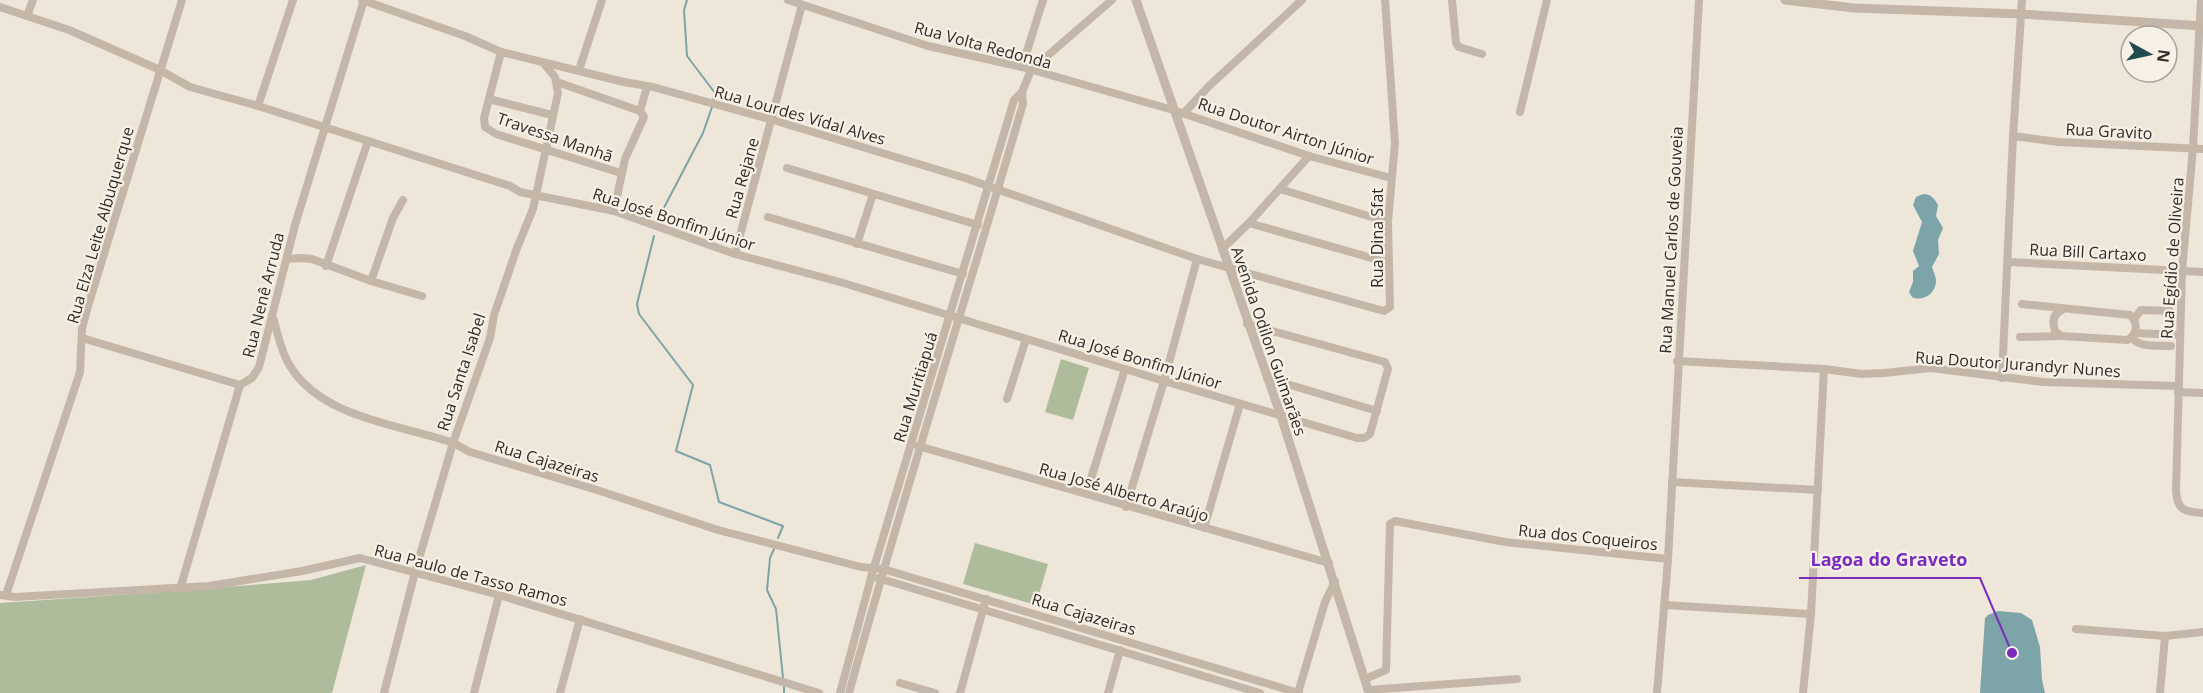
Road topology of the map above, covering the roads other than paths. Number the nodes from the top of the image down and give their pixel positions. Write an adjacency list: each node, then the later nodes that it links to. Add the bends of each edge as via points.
1 (33, 0): 21 (street)
2 (182, 0): 27 (street, Rua Elza Leite Albuquerque)
3 (293, 0): 33 (street)
4 (363, 0): 23 (street, Rua Lourdes Vídal Alves); 40 (street, Rua Nenê Arruda)
5 (602, 0): 28 (street)
6 (788, 0): 18 (street, Rua Volta Redonda)
7 (1043, 0): 26 (street)
8 (1112, 0): 29 (street)
9 (1136, 0): 34 (street, Avenida Odilon Guimarães)
10 (1302, 0): 37 (street)
11 (1385, 0): 49 (street, Rua Dina Sfat, via 1395,143)
12 (1452, 0): 24 (street, via 1456,43)
13 (1547, 0): 36 (street)
14 (1699, 0): 88 (street, Rua Manuel Carlos de Gouveia)
15 (1785, 0): 20 (street, via 1854,8)
16 (2022, 0): 20 (street)
17 (2201, 0): 22 (street, Rua Egídio de Oliveira)
18 (802, 5): 26 (street, Rua Volta Redonda, via 928,46); 39 (street, Rua Rejane)
19 (0, 7): 21 (street, Rua José Bonfim Júnior)
20 (2021, 14): 22 (street); 41 (street)
21 (27, 16): 27 (street, Rua José Bonfim Júnior)
22 (2202, 26): 43 (street, Rua Egídio de Oliveira)
23 (501, 52): 25 (street, Rua Lourdes Vídal Alves); 32 (street, Travessa Manhã)
24 (1482, 54)
25 (544, 64): 28 (street, Rua Lourdes Vídal Alves); 30 (street)
26 (1022, 67): 29 (street, Rua Volta Redonda)
27 (160, 70): 33 (street, Rua José Bonfim Júnior, via 190,87); 85 (street, Rua Elza Leite Albuquerque, via 88,306)
28 (579, 70): 31 (street, Rua Lourdes Vídal Alves)
29 (1030, 70): 34 (street, Rua Volta Redonda); 50 (street, Rua Muritiapuá, via 1022,92 1023,104)
30 (557, 82): 35 (street); 38 (street, Rua Santa Isabel)
31 (647, 87): 35 (street); 39 (street, Rua Lourdes Vídal Alves)
32 (489, 99): 38 (street); 44 (street, Travessa Manhã, via 484,123 489,131)
33 (258, 106): 40 (street, Rua José Bonfim Júnior)
34 (1173, 110): 37 (street, Rua Doutor Airton Júnior); 61 (street, Avenida Odilon Guimarães)
35 (640, 111): 48 (street, via 642,121)
36 (1521, 112)
37 (1184, 113): 46 (street, Rua Doutor Airton Júnior)
38 (552, 115): 44 (street, Rua Santa Isabel)
39 (773, 120): 50 (street, Rua Lourdes Vídal Alves); 62 (street, Rua Rejane)
40 (325, 127): 42 (street, Rua José Bonfim Júnior); 63 (street, Rua Nenê Arruda)
41 (2013, 136): 43 (street, Rua Gravito); 65 (street)
42 (368, 141): 52 (street, Rua José Bonfim Júnior, via 520,192); 67 (street)
43 (2193, 148): 45 (street, Rua Gravito); 69 (street, Rua Egídio de Oliveira)
44 (546, 149): 48 (street, Travessa Manhã); 52 (street, Rua Santa Isabel)
45 (2203, 149)
46 (1310, 156): 49 (street, Rua Doutor Airton Júnior); 51 (street)
47 (787, 168): 53 (street)
48 (621, 173): 55 (street)
49 (1391, 178): 57 (street, Rua Dina Sfat)
50 (993, 189): 59 (street, Rua Muritiapuá); 64 (street, Rua Lourdes Vídal Alves); 77 (street, Rua Muritiapuá)
51 (1280, 189): 57 (street); 58 (street)
52 (537, 194): 55 (street, Rua José Bonfim Júnior); 101 (street, Rua Santa Isabel)
53 (873, 194): 59 (street); 60 (street)
54 (404, 200): 72 (street, via 393,218)
55 (614, 211): 62 (street, Rua José Bonfim Júnior)
56 (768, 217): 60 (street)
57 (1388, 222): 66 (street, Rua Dina Sfat)
58 (1249, 223): 61 (street); 66 (street)
59 (978, 225): 71 (street, Rua Muritiapuá)
60 (857, 244): 71 (street)
61 (1222, 249): 68 (street, Avenida Odilon Guimarães)
62 (735, 254): 77 (street, Rua José Bonfim Júnior)
63 (287, 259): 67 (street, via 306,258); 78 (street, Rua Nenê Arruda)
64 (1197, 259): 68 (street, Rua Lourdes Vídal Alves); 93 (street)
65 (2008, 262): 69 (street, Rua Bill Cartaxo); 92 (street)
66 (1389, 263): 68 (street, Rua Dina Sfat, via 1390,308 1384,311)
67 (326, 266): 72 (street)
68 (1228, 267): 80 (street, Avenida Odilon Guimarães)
69 (2182, 271): 70 (street, Rua Bill Cartaxo); 82 (street, Rua Egídio de Oliveira)
70 (2203, 272)
71 (963, 274): 77 (street, Rua Muritiapuá)
72 (371, 281): 73 (street)
73 (422, 296)
74 (2022, 304): 75 (street)
75 (2062, 310): 79 (street, via 2130,315); 83 (street, via 2055,315 2053,326)
76 (2170, 311): 79 (street, via 2141,310)
77 (955, 316): 86 (street, Rua José Bonfim Júnior); 102 (street, Rua Muritiapuá); 103 (street, Rua Muritiapuá)
78 (273, 318): 94 (street, Rua Nenê Arruda, via 257,372); 101 (street, Rua Cajazeiras, via 288,364 312,391 361,417)
79 (2134, 319): 81 (street)
80 (1247, 324): 91 (street, Avenida Odilon Guimarães); 99 (street, via 1382,360 1388,369)
81 (2134, 335): 82 (street); 83 (street, via 2120,340); 87 (street, via 2135,342 2141,344)
82 (2180, 335): 95 (street, Rua Egídio de Oliveira)
83 (2061, 336): 84 (street)
84 (2020, 337)
85 (82, 338): 94 (street); 118 (street, Rua Elza Leite Albuquerque, via 78,379)
86 (1026, 339): 89 (street, Rua José Bonfim Júnior); 97 (street)
87 (2171, 346)
88 (1677, 361): 90 (street, Rua Doutor Jurandyr Nunes); 104 (street, Rua Manuel Carlos de Gouveia)
89 (1125, 369): 93 (street, Rua José Bonfim Júnior); 105 (street)
90 (1824, 369): 92 (street, Rua Doutor Jurandyr Nunes, via 1884,374 1931,368); 106 (street)
91 (1267, 378): 99 (street); 100 (street, Avenida Odilon Guimarães)
92 (2002, 378): 95 (street, Rua Doutor Jurandyr Nunes)
93 (1164, 381): 98 (street, Rua José Bonfim Júnior); 107 (street)
94 (240, 385): 117 (street, Rua Nenê Arruda)
95 (2178, 389): 96 (street, Rua Doutor Jurandyr Nunes); 108 (street, Rua Egídio de Oliveira, via 2176,500 2189,513)
96 (2203, 393)
97 (1007, 399)
98 (1240, 404): 100 (street, Rua José Bonfim Júnior); 109 (street)
99 (1377, 411): 100 (street, Rua José Bonfim Júnior, via 1371,432 1367,437 1357,438)
100 (1281, 416): 111 (street, Avenida Odilon Guimarães)
101 (453, 443): 113 (street, Rua Cajazeiras, via 470,452 718,530); 114 (street, Rua Santa Isabel)
102 (911, 445): 103 (street, Rua José Alberto Araújo); 113 (street, Rua Muritiapuá)
103 (920, 447): 107 (street, Rua José Alberto Araújo); 112 (street, Rua Muritiapuá)
104 (1672, 482): 106 (street); 110 (street, Rua Manuel Carlos de Gouveia)
105 (1089, 485)
106 (1818, 490): 123 (street)
107 (1126, 507): 109 (street, Rua José Alberto Araújo)
108 (2203, 513)
109 (1204, 528): 111 (street, Rua José Alberto Araújo)
110 (1668, 559): 121 (street, Rua Manuel Carlos de Gouveia); 129 (street, Rua dos Coqueiros, via 1505,542 1392,522 1386,670)
111 (1329, 563): 116 (street, Avenida Odilon Guimarães)
112 (883, 569): 113 (street, Rua Cajazeiras); 115 (street, Rua Muritiapuá); 120 (street, Rua Cajazeiras)
113 (873, 571): 115 (street, Rua Cajazeiras); 137 (street, Rua Muritiapuá)
114 (415, 572): 117 (street, Rua Paulo de Tasso Ramos, via 360,558); 119 (street, Rua Paulo de Tasso Ramos); 133 (street, Rua Santa Isabel)
115 (880, 579): 122 (street, Rua Cajazeiras); 138 (street, Rua Muritiapuá)
116 (1335, 581): 129 (street, Avenida Odilon Guimarães); 143 (street)
117 (180, 589): 118 (street, Rua Paulo de Tasso Ramos)
118 (3, 595)
119 (500, 595): 124 (street, Rua Paulo de Tasso Ramos); 134 (street)
120 (986, 599): 122 (street); 143 (street, Rua Cajazeiras)
121 (1664, 605): 123 (street); 144 (street, Rua Manuel Carlos de Gouveia)
122 (983, 611): 128 (street, Rua Cajazeiras); 140 (street)
123 (1810, 614): 145 (street)
124 (580, 619): 135 (street); 136 (street, Rua Paulo de Tasso Ramos)
125 (2076, 629): 127 (street)
126 (2203, 632): 127 (street)
127 (2165, 636): 146 (street)
128 (1120, 650): 141 (street); 142 (street, Rua Cajazeiras)
129 (1365, 679): 132 (street, Avenida Odilon Guimarães)
130 (1517, 679): 132 (street)
131 (900, 683): 139 (street)
132 (1369, 692)
133 (384, 693)
134 (474, 693)
135 (560, 693)
136 (819, 693)
137 (840, 693)
138 (849, 693)
139 (935, 693)
140 (960, 693)
141 (1108, 693)
142 (1260, 693)
143 (1298, 693)
144 (1657, 693)
145 (1803, 693)
146 (2160, 693)

